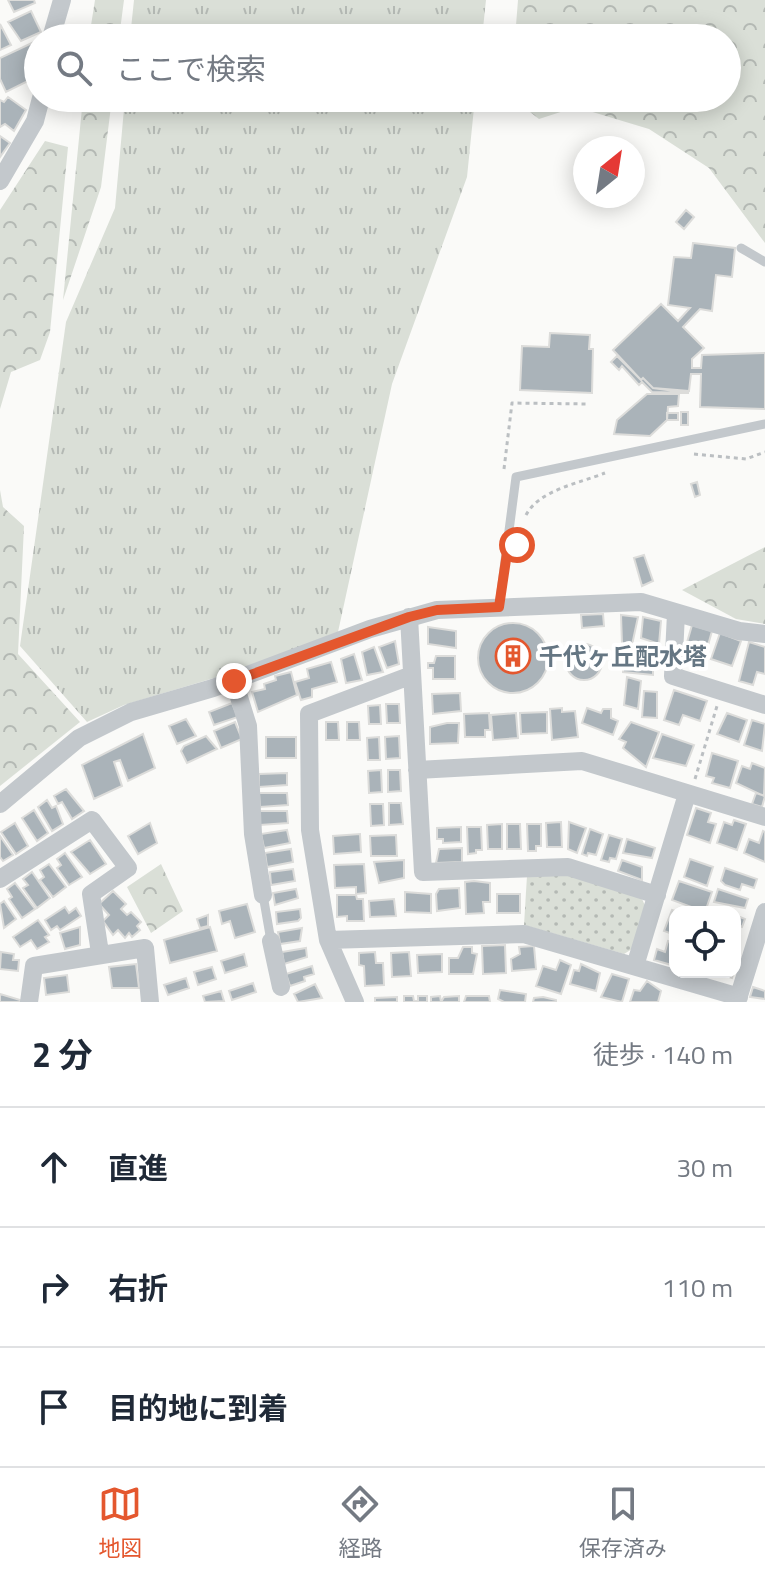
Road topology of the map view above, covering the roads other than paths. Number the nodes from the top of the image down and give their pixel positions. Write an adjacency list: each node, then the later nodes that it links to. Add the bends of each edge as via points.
1 (61, 1): 2 (street)
2 (55, 24)
3 (37, 112): 4 (street)
4 (0, 181)
5 (741, 248): 6 (lane)
6 (765, 262)
7 (765, 424): 8 (lane, via 516,477)
8 (499, 607): 9 (street, via 641,602); 10 (street)
9 (676, 613): 11 (street); 14 (street, via 673,676)
10 (409, 617): 12 (street); 13 (street)
11 (765, 634)
12 (412, 675): 15 (street); 23 (street, via 309,714 310,830)
13 (234, 681): 17 (street, via 102,725 46,762); 20 (street, via 248,726 253,834)
14 (765, 705)
15 (417, 770): 16 (street, via 582,761); 21 (street, via 423,872 568,867)
16 (689, 794): 18 (street); 21 (street)
17 (0, 804)
18 (765, 817)
19 (0, 879): 25 (street, via 92,820 128,868 91,894)
20 (263, 895): 24 (lane)
21 (657, 895): 26 (street)
22 (765, 912): 28 (street)
23 (328, 940): 26 (street, via 524,934); 31 (street)
24 (271, 941): 27 (street)
25 (100, 953): 29 (street, via 34,966); 30 (street, via 145,948)
26 (635, 966): 28 (street)
27 (284, 994)
28 (738, 999)
29 (29, 1002)
30 (150, 1002)
31 (355, 1002)

